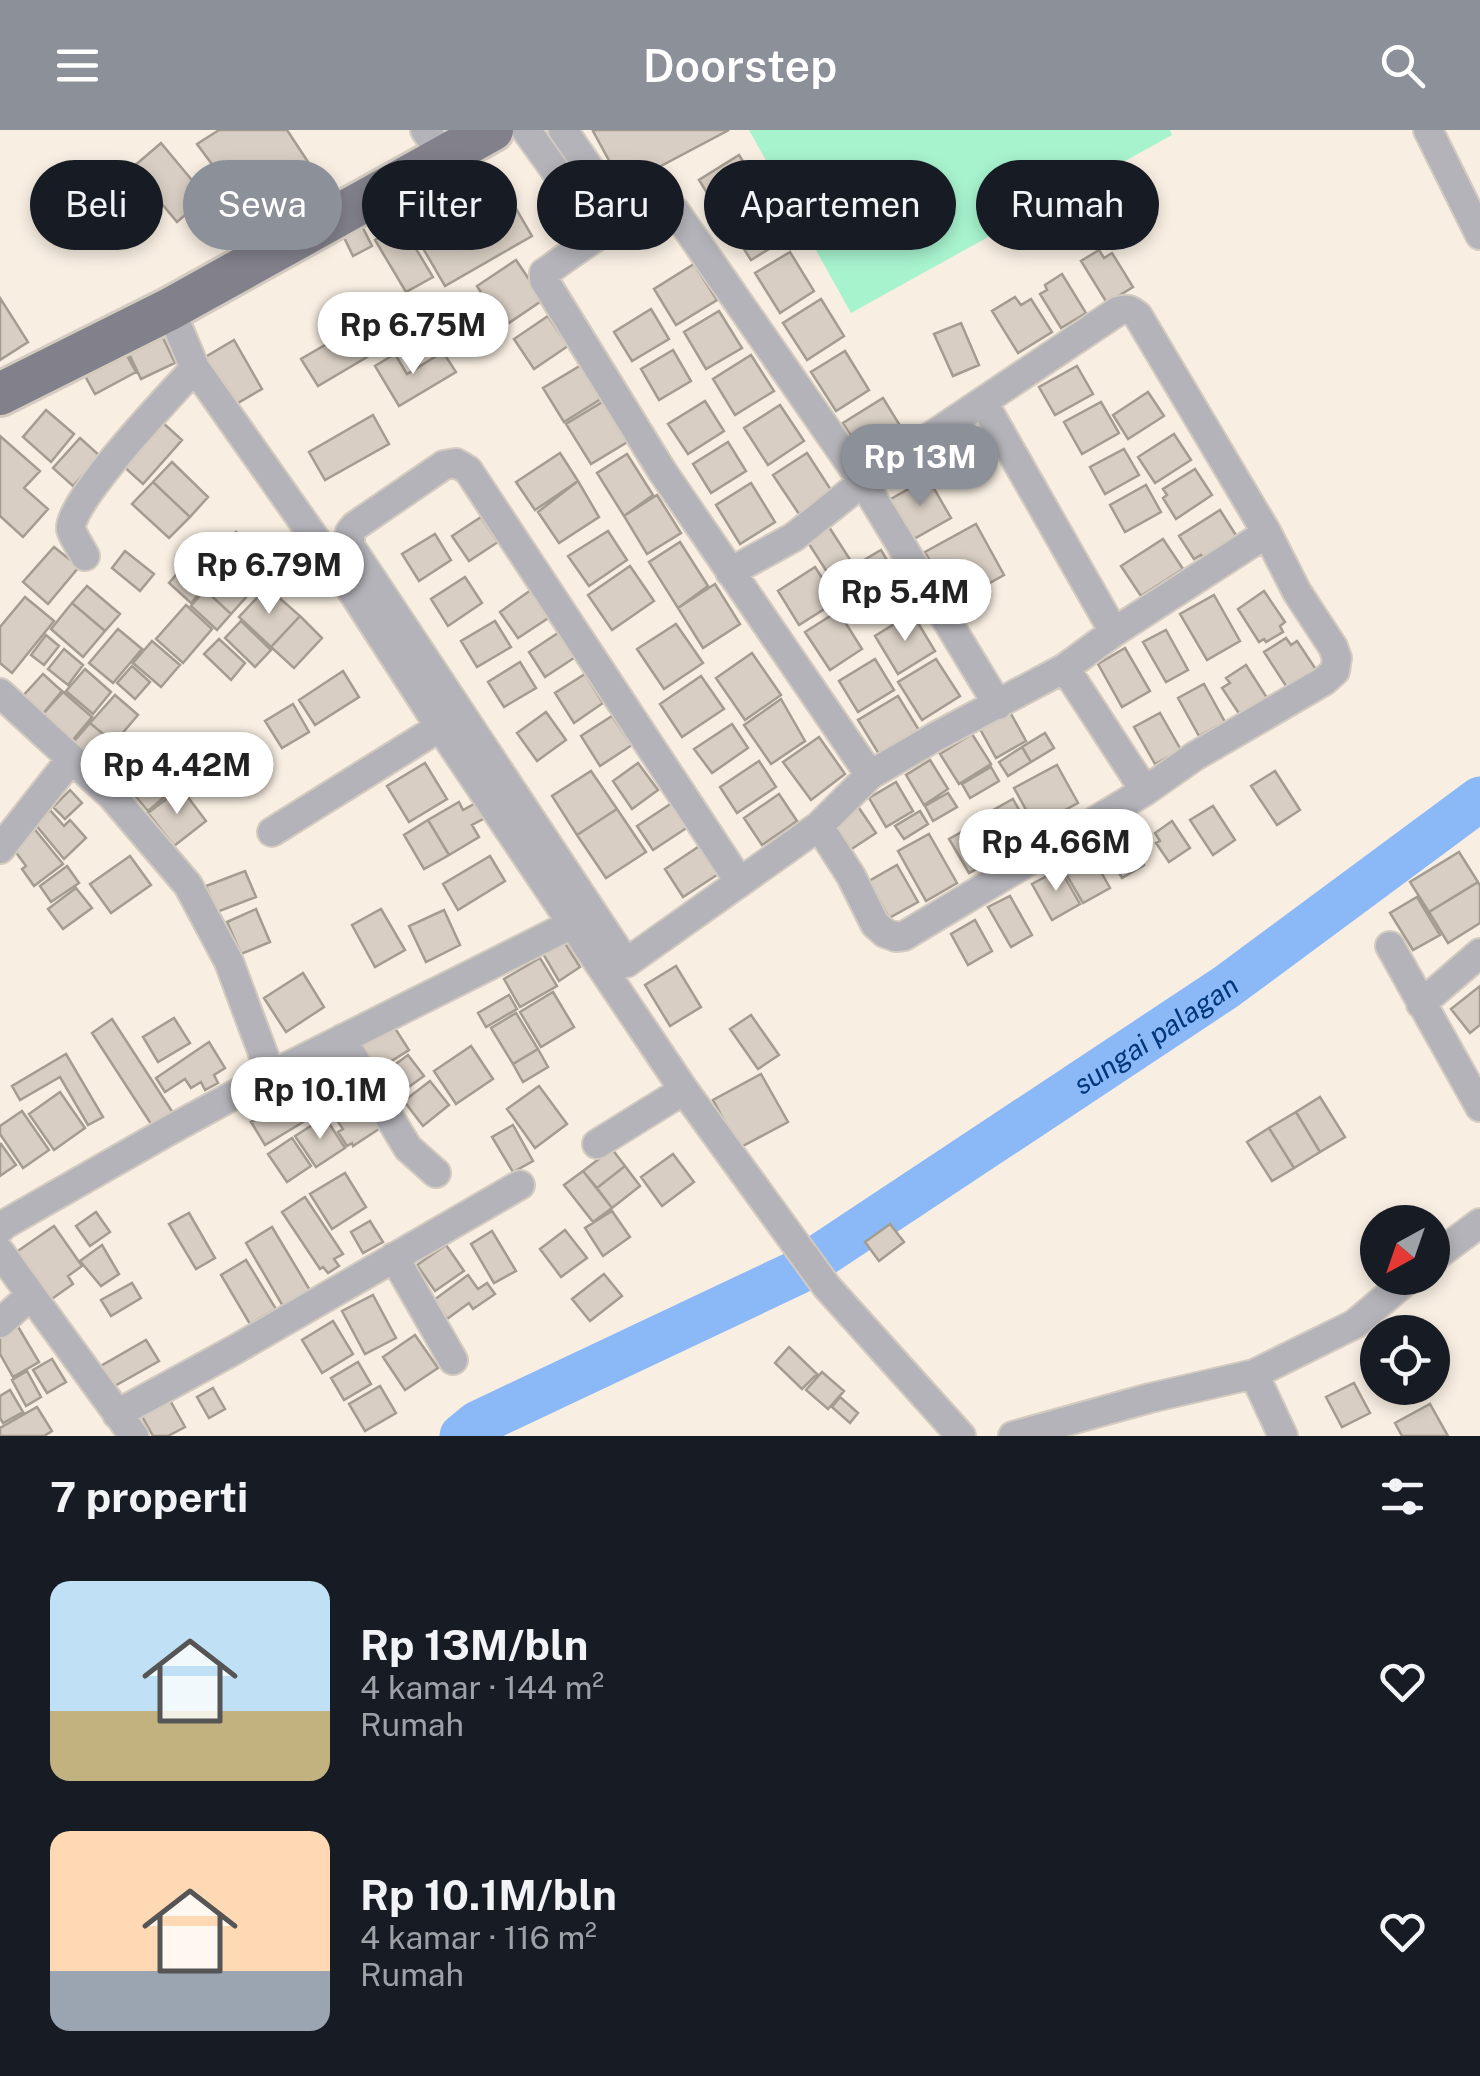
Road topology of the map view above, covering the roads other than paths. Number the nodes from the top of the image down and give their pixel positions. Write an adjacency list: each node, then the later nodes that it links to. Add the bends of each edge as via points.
1 (492, 130): 5 (main road)
2 (526, 130): 6 (street)
3 (564, 130): 7 (street)
4 (1428, 130): 9 (street)
5 (435, 143): 11 (main road)
6 (553, 160)
7 (579, 160)
8 (684, 224): 15 (street)
9 (1480, 235)
10 (578, 250): 18 (street, via 544,273 544,280)
11 (170, 309): 12 (street); 13 (main road)
12 (195, 368): 17 (street, via 73,516 71,530); 21 (street, via 352,591)
13 (0, 394)
14 (983, 402): 15 (street); 16 (street, via 1118,311 1131,310); 19 (street)
15 (864, 482): 18 (street, via 794,536); 23 (street)
16 (1267, 533): 19 (street); 27 (street, via 1333,647 1335,671)
17 (86, 556)
18 (730, 572): 26 (street)
19 (1114, 632): 20 (street)
20 (1064, 668): 23 (street); 27 (street)
21 (423, 679): 24 (street); 31 (street, via 626,963); 31 (street, via 349,538 362,519 456,463 468,470)
22 (0, 693): 25 (street)
23 (998, 705): 26 (street)
24 (440, 727): 29 (street); 32 (street)
25 (70, 759): 30 (street); 37 (street, via 112,796 188,885 229,962)
26 (870, 775): 28 (street)
27 (1145, 790): 28 (street, via 896,937 875,924)
28 (820, 826): 31 (street)
29 (272, 832)
30 (0, 849)
31 (740, 881)
32 (572, 924): 36 (street); 38 (street)
33 (1390, 946): 35 (street)
34 (1480, 953): 35 (street)
35 (1421, 1004): 39 (street)
36 (342, 1038): 37 (street); 41 (street, via 408,1148)
37 (270, 1076): 43 (street)
38 (684, 1090): 40 (street); 54 (street, via 826,1287)
39 (1480, 1107)
40 (597, 1144)
41 (436, 1173)
42 (520, 1185): 47 (street)
43 (0, 1229)
44 (1477, 1232): 45 (street)
45 (1450, 1248)
46 (0, 1252): 48 (street)
47 (394, 1258): 51 (street); 53 (street, via 236,1349)
48 (31, 1295): 50 (street); 53 (street)
49 (1389, 1295): 52 (street, via 1355,1324)
50 (0, 1324)
51 (453, 1360)
52 (1254, 1374): 55 (street); 56 (street)
53 (125, 1425)
54 (961, 1436)
55 (1013, 1436)
56 (1283, 1436)

